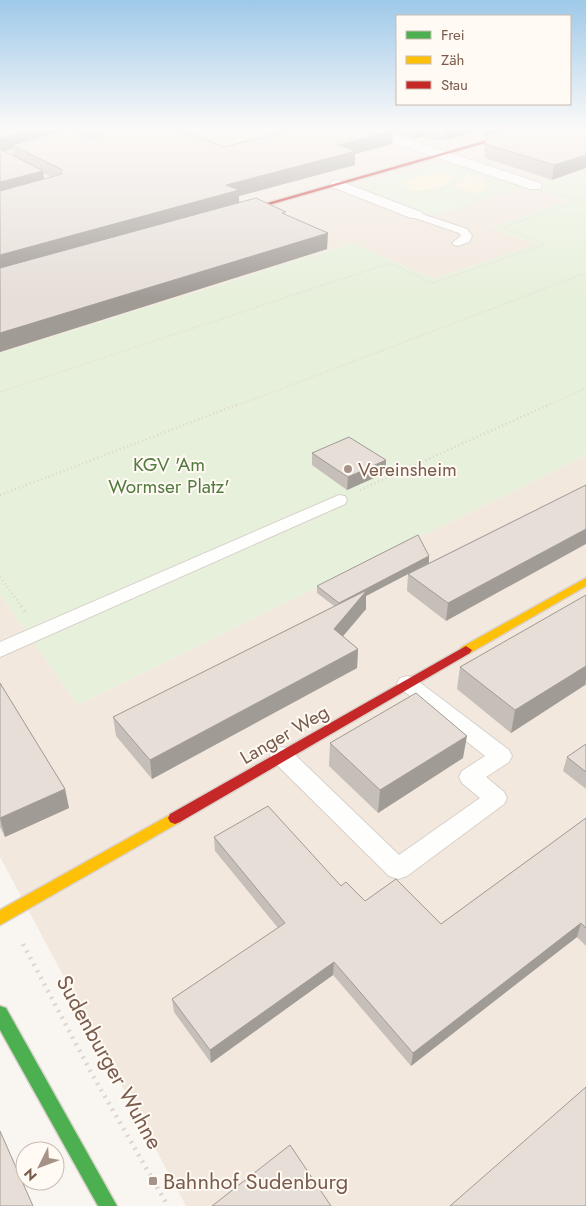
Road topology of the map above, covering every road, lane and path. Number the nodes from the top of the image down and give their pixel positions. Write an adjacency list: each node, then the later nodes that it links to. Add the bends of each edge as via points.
1 (329, 186): 5 (street)
2 (343, 186): 4 (street)
3 (586, 198): 9 (path, via 503,227 545,244 433,283 390,263)
4 (416, 215): 6 (lane, via 463,231 467,236)
5 (220, 217)
6 (458, 243)
7 (586, 273): 10 (path)
8 (586, 388): 11 (path)
9 (0, 392)
10 (0, 495)
11 (339, 500): 14 (lane)
12 (0, 577): 14 (path)
13 (586, 581): 16 (street, Langer Weg)
14 (40, 632): 15 (lane)
15 (0, 650)
16 (407, 683): 17 (street, Langer Weg); 17 (lane, via 501,756 470,777 496,798 398,869)
17 (281, 755): 18 (street, Langer Weg)
18 (0, 918)
19 (18, 937): 22 (path, Sudenburger Wuhne)
20 (0, 1014): 21 (street)
21 (108, 1206)
22 (168, 1206)

